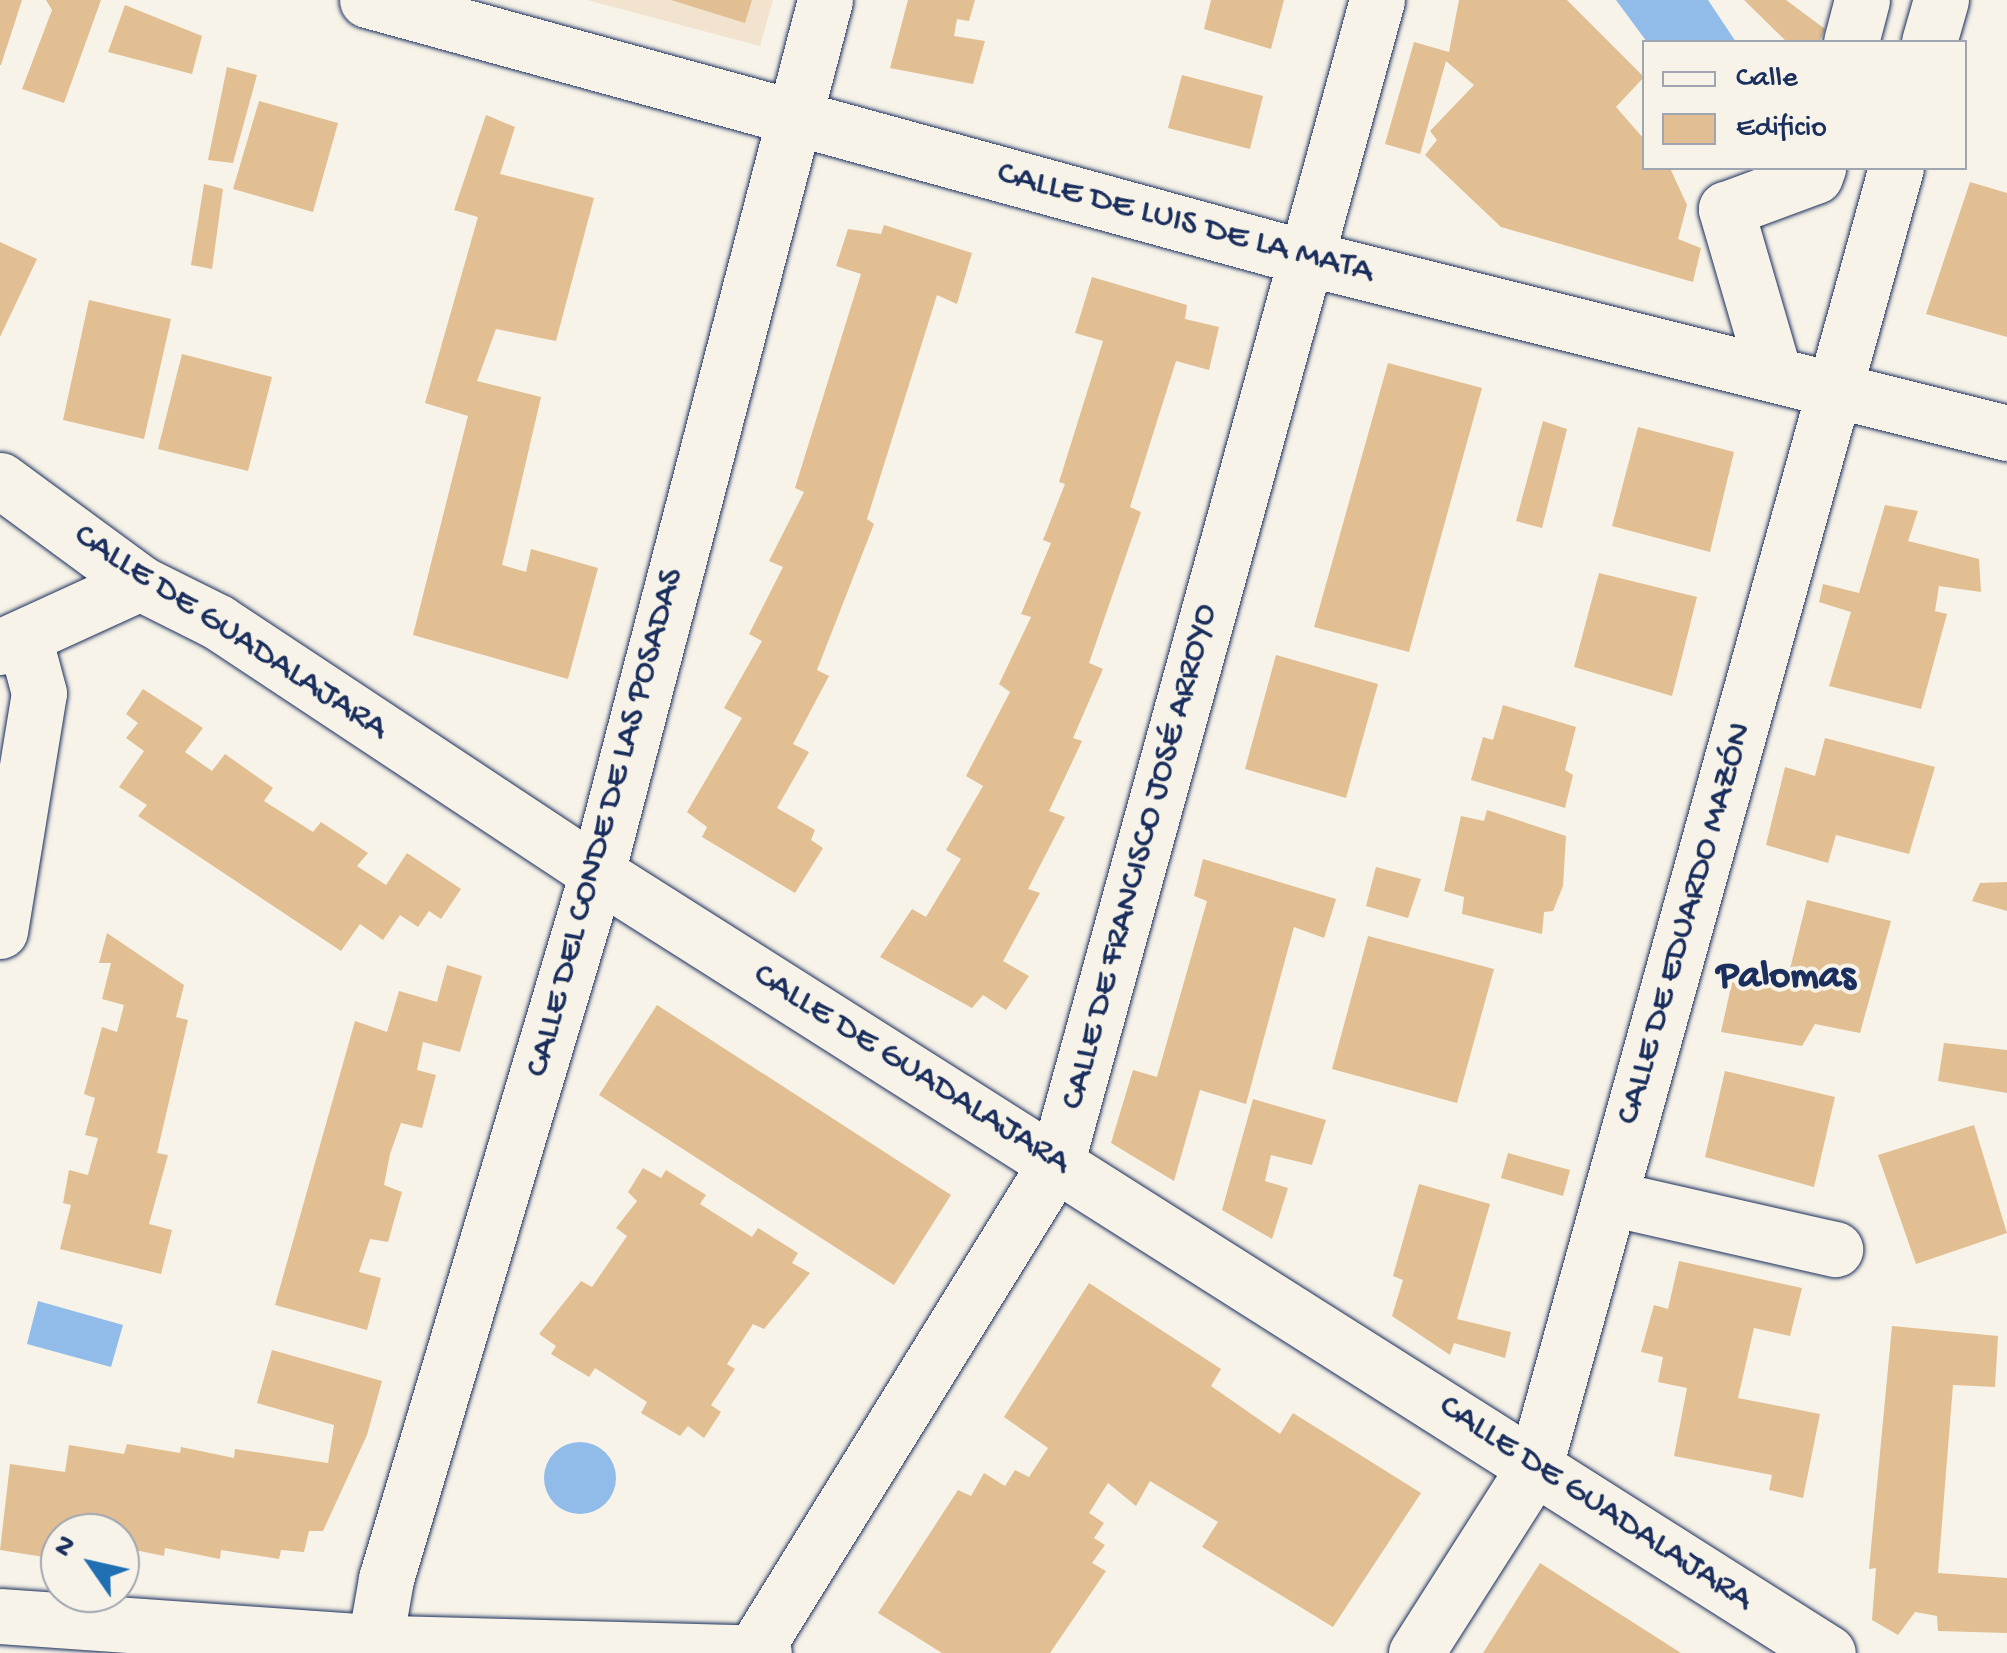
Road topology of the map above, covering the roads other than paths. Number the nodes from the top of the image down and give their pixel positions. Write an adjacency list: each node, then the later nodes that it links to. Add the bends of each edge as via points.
1 (366, 0): 8 (street, CALLE DE LUIS DE LA MATA)
2 (825, 0): 8 (street, CALLE DEL CONDE DE LAS POSADAS)
3 (1377, 0): 11 (street, CALLE DE FRANCISCO JOSÉ ARROYO)
4 (1862, 0): 6 (street)
5 (1941, 0): 7 (street)
6 (1851, 40)
7 (1931, 40)
8 (794, 118): 11 (street, CALLE DE LUIS DE LA MATA); 18 (street, CALLE DEL CONDE DE LAS POSADAS)
9 (1817, 170): 12 (street, via 1726,209)
10 (1895, 170): 13 (street, CALLE DE EDUARDO MAZÓN)
11 (1306, 258): 12 (street, CALLE DE LUIS DE LA MATA); 20 (street, CALLE DE FRANCISCO JOSÉ ARROYO)
12 (1774, 370): 13 (street, CALLE DE LUIS DE LA MATA)
13 (1838, 386): 14 (street, CALLE DE LUIS DE LA MATA); 21 (street, CALLE DE EDUARDO MAZÓN)
14 (2007, 433)
15 (0, 480): 16 (street, CALLE DE GUADALAJARA)
16 (140, 583): 17 (street); 18 (street, CALLE DE GUADALAJARA, via 218,622)
17 (12, 642): 19 (street, via 39,693)
18 (598, 873): 20 (street, CALLE DE GUADALAJARA); 25 (street, CALLE DEL CONDE DE LAS POSADAS)
19 (0, 931)
20 (1057, 1161): 23 (street, CALLE DE GUADALAJARA); 26 (street, CALLE DE FRANCISCO JOSÉ ARROYO)
21 (1610, 1198): 22 (street); 23 (street, CALLE DE EDUARDO MAZÓN)
22 (1835, 1250)
23 (1535, 1466): 27 (street, CALLE DE EDUARDO MAZÓN); 28 (street, CALLE DE GUADALAJARA)
24 (0, 1616): 25 (street)
25 (372, 1648): 26 (street)
26 (760, 1651)
27 (1416, 1653)
28 (1828, 1653)

